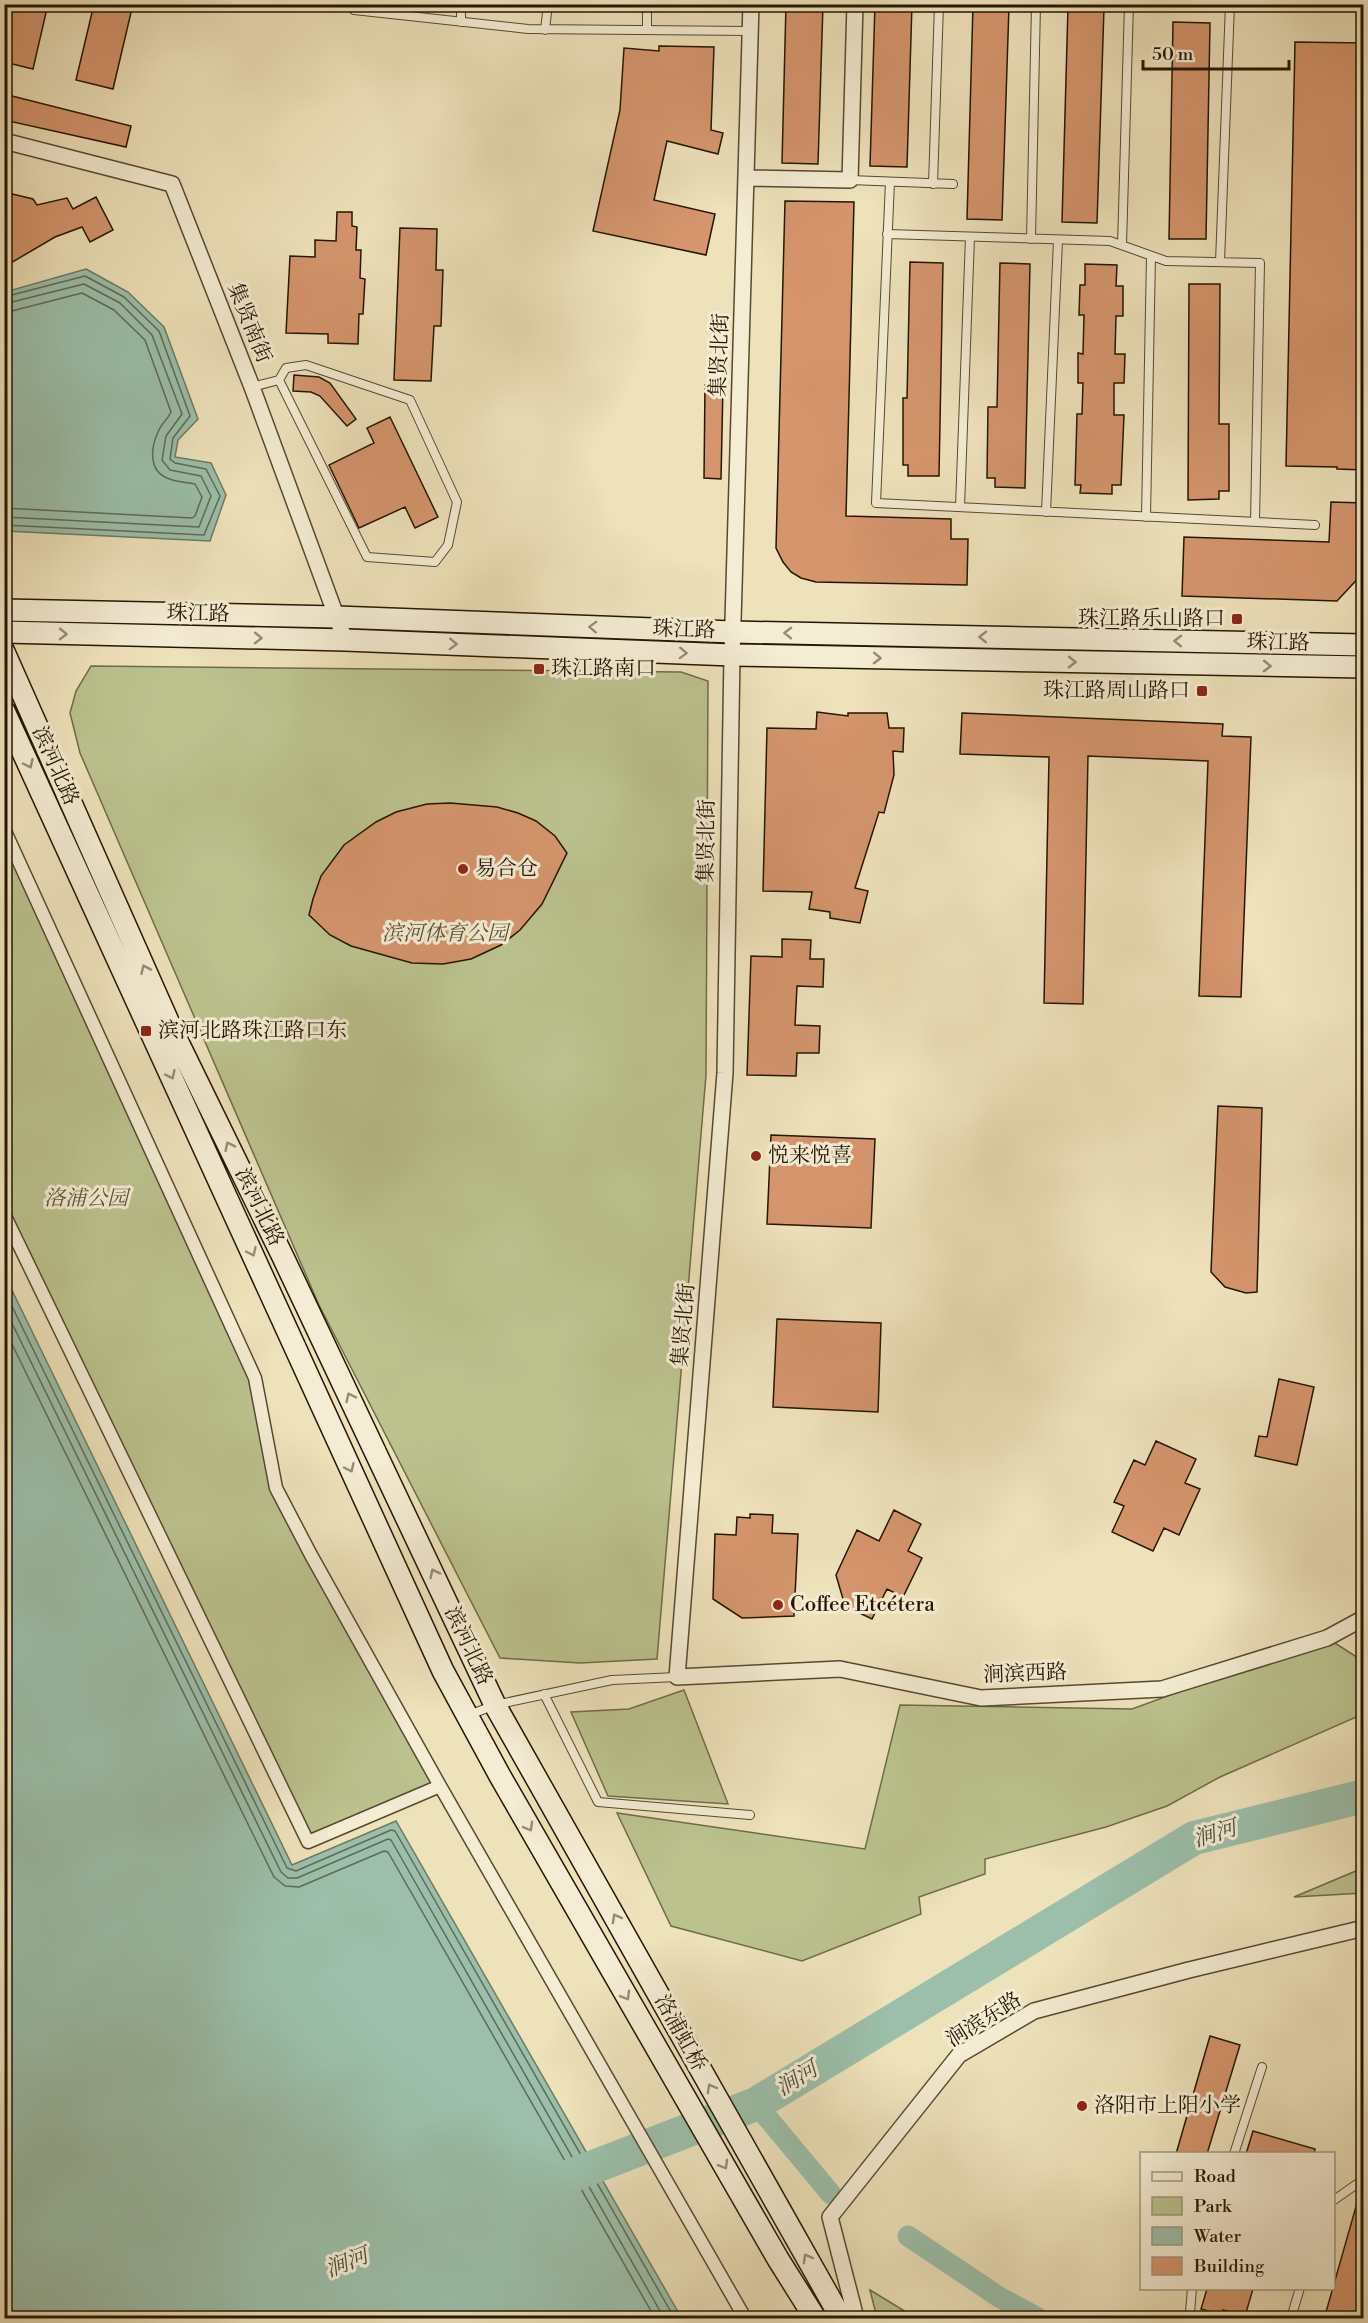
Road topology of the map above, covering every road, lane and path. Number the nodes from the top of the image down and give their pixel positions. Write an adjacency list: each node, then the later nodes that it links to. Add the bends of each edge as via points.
1 (347, 4): 11 (lane, via 354,10)
2 (461, 4): 12 (lane)
3 (548, 4): 13 (lane)
4 (647, 4): 14 (lane)
5 (751, 4): 15 (street, 集贤北街)
6 (855, 4): 18 (street)
7 (939, 4): 20 (lane)
8 (1036, 4): 24 (lane)
9 (1129, 4): 26 (lane)
10 (1230, 4): 28 (lane)
11 (365, 8): 12 (lane)
12 (461, 22): 13 (lane)
13 (545, 30): 14 (lane)
14 (647, 30): 15 (lane)
15 (750, 31): 17 (street, 集贤北街)
16 (4, 141): 30 (street, 集贤南街, via 172,184)
17 (746, 178): 18 (street); 39 (street, 集贤北街)
18 (850, 180): 19 (lane)
19 (890, 182): 20 (lane); 22 (lane)
20 (933, 184): 21 (lane)
21 (953, 184)
22 (888, 234): 23 (lane); 31 (lane, via 876,503)
23 (970, 237): 24 (lane); 31 (lane)
24 (1030, 239): 25 (lane)
25 (1058, 240): 26 (lane); 32 (lane)
26 (1122, 245): 27 (lane)
27 (1151, 256): 28 (lane, via 1166,261); 33 (lane)
28 (1220, 262): 34 (lane, via 1260,263)
29 (279, 380): 29 (lane, via 367,557 435,562 448,545 457,502 410,400 306,365 286,368); 30 (lane)
30 (252, 387): 37 (street, 集贤南街)
31 (960, 507): 32 (lane)
32 (1046, 512): 33 (lane)
33 (1146, 517): 34 (lane)
34 (1255, 522): 35 (lane)
35 (1315, 525)
36 (4, 610): 37 (main road, 珠江路)
37 (337, 616): 39 (main road, 珠江路, one-way to 37); 40 (street, 集贤南街)
38 (4, 632): 40 (main road, 珠江路, one-way to 40)
39 (733, 632): 41 (main road, 珠江路, one-way to 39); 43 (street, 集贤北街)
40 (345, 640): 43 (main road, 珠江路, one-way to 43)
41 (1364, 645)
42 (4, 652): 51 (main road, 滨河北路, one-way to 42, via 284,1257 171,1028)
43 (732, 655): 44 (main road, 珠江路, one-way to 44); 49 (street, 集贤北街, via 725,1073)
44 (1364, 668)
45 (4, 711): 52 (main road, 滨河北路, one-way to 52)
46 (4, 829): 55 (street, via 255,1378 276,1488)
47 (4, 1214): 55 (street, via 308,1842)
48 (1364, 1618): 49 (street, 涧滨西路, via 1327,1638 1162,1689 981,1698 840,1669)
49 (677, 1677): 50 (lane, via 612,1680)
50 (544, 1694): 51 (lane); 56 (lane, via 598,1802)
51 (495, 1705): 52 (lane); 53 (main road, 滨河北路)
52 (467, 1716): 54 (main road, 滨河北路)
53 (525, 1757): 64 (main road, 洛浦虹桥, one-way to 53)
54 (500, 1776): 66 (main road, 洛浦虹桥, one-way to 66)
55 (440, 1786): 65 (street)
56 (750, 1815)
57 (1364, 1928): 67 (street, 涧滨东路, via 1034,2011 959,2055 830,2217)
58 (1262, 2067): 59 (lane)
59 (1235, 2152)
60 (1364, 2179): 61 (lane)
61 (1335, 2199)
62 (1192, 2290): 68 (lane)
63 (1300, 2290): 69 (lane)
64 (838, 2314)
65 (745, 2319)
66 (814, 2319)
67 (856, 2319)
68 (1191, 2319)
69 (1291, 2319)

